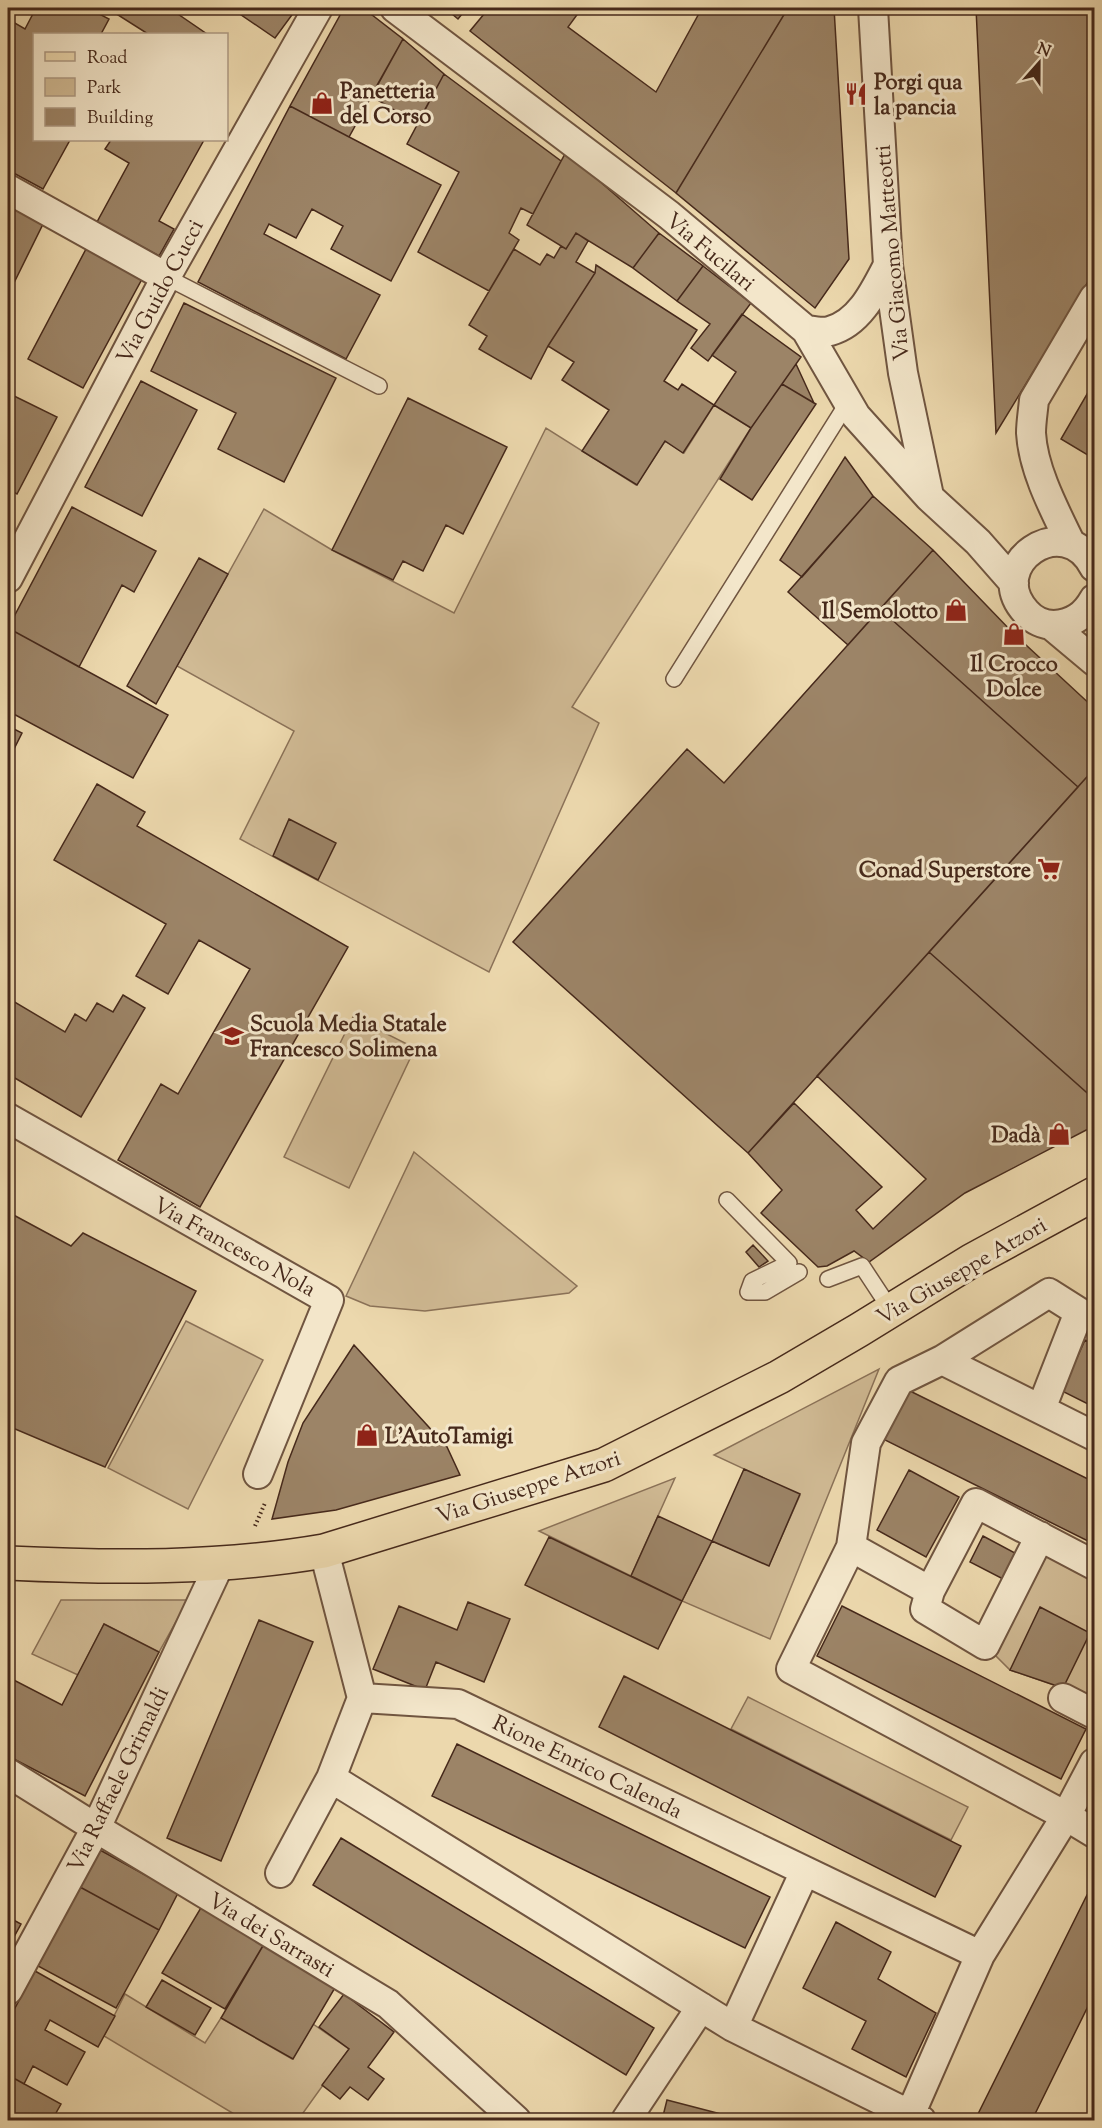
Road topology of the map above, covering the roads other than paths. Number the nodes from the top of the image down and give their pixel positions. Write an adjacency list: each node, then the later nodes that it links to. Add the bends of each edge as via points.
1 (318, 8): 6 (street, Via Guido Cucci)
2 (395, 8): 8 (street, Via Fucilari, via 669,215)
3 (873, 8): 5 (street, Via Giacomo Matteotti)
4 (8, 189): 6 (street)
5 (888, 265): 8 (street, via 866,304 849,320 829,331); 11 (street, Via Giacomo Matteotti, via 903,373)
6 (166, 277): 9 (lane); 16 (street, Via Guido Cucci)
7 (1095, 298): 13 (street, via 1034,400 1032,418 1037,460 1049,498)
8 (806, 330): 10 (street, Via Fucilari)
9 (379, 386)
10 (848, 402): 11 (street, Via Fucilari); 21 (lane)
11 (929, 497): 12 (street, Via Fucilari)
12 (978, 542): 14 (street); 17 (street, Via Fucilari)
13 (1071, 544): 14 (street, via 1048,542); 15 (street, via 1082,550)
14 (1028, 552): 17 (street, via 1020,561)
15 (1095, 567)
16 (8, 578)
17 (1014, 583): 19 (street, Via Fucilari, via 1016,595 1029,616)
18 (1095, 599): 19 (street, via 1078,619)
19 (1051, 625): 20 (street, Via Fucilari)
20 (1095, 661)
21 (674, 679)
22 (8, 1118): 31 (street, Via Francesco Nola, via 329,1300)
23 (1095, 1194): 27 (main road, Via Giuseppe Atzori, via 971,1261)
24 (727, 1200): 25 (lane, via 789,1263 752,1281 748,1292 765,1292)
25 (799, 1272)
26 (828, 1279): 27 (lane, via 862,1266)
27 (891, 1310): 34 (main road, Via Giuseppe Atzori, via 779,1377 604,1465)
28 (942, 1360): 29 (street); 29 (street, via 1049,1293 1079,1312); 33 (street, via 900,1381 866,1443)
29 (1041, 1409): 30 (street)
30 (1095, 1436)
31 (258, 1474)
32 (1040, 1536): 37 (street); 38 (street, via 976,1503); 38 (street, via 985,1646 925,1609)
33 (851, 1547): 38 (street); 45 (street, via 791,1669)
34 (324, 1551): 36 (main road, Via Giuseppe Atzori); 39 (street)
35 (8, 1563): 36 (main road, Via Giuseppe Atzori)
36 (220, 1563): 46 (street, Via Raffaele Grimaldi)
37 (1095, 1565)
38 (930, 1591)
39 (362, 1698): 44 (street); 48 (street, Rione Enrico Calenda, via 458,1704)
40 (1063, 1698): 41 (street)
41 (1095, 1714)
42 (1095, 1763): 45 (street)
43 (8, 1773): 46 (street, Via dei Sarrasti)
44 (332, 1778): 49 (street); 52 (street)
45 (1066, 1816): 47 (street); 50 (street)
46 (96, 1828): 51 (street, Via Raffaele Grimaldi); 55 (street, Via dei Sarrasti, via 388,2004)
47 (1095, 1833)
48 (805, 1871): 50 (street, Rione Enrico Calenda); 53 (street)
49 (280, 1873)
50 (980, 1955): 54 (street)
51 (8, 1990)
52 (701, 2007): 53 (street); 56 (street)
53 (733, 2027): 54 (street)
54 (916, 2118)
55 (516, 2121)
56 (626, 2121)

